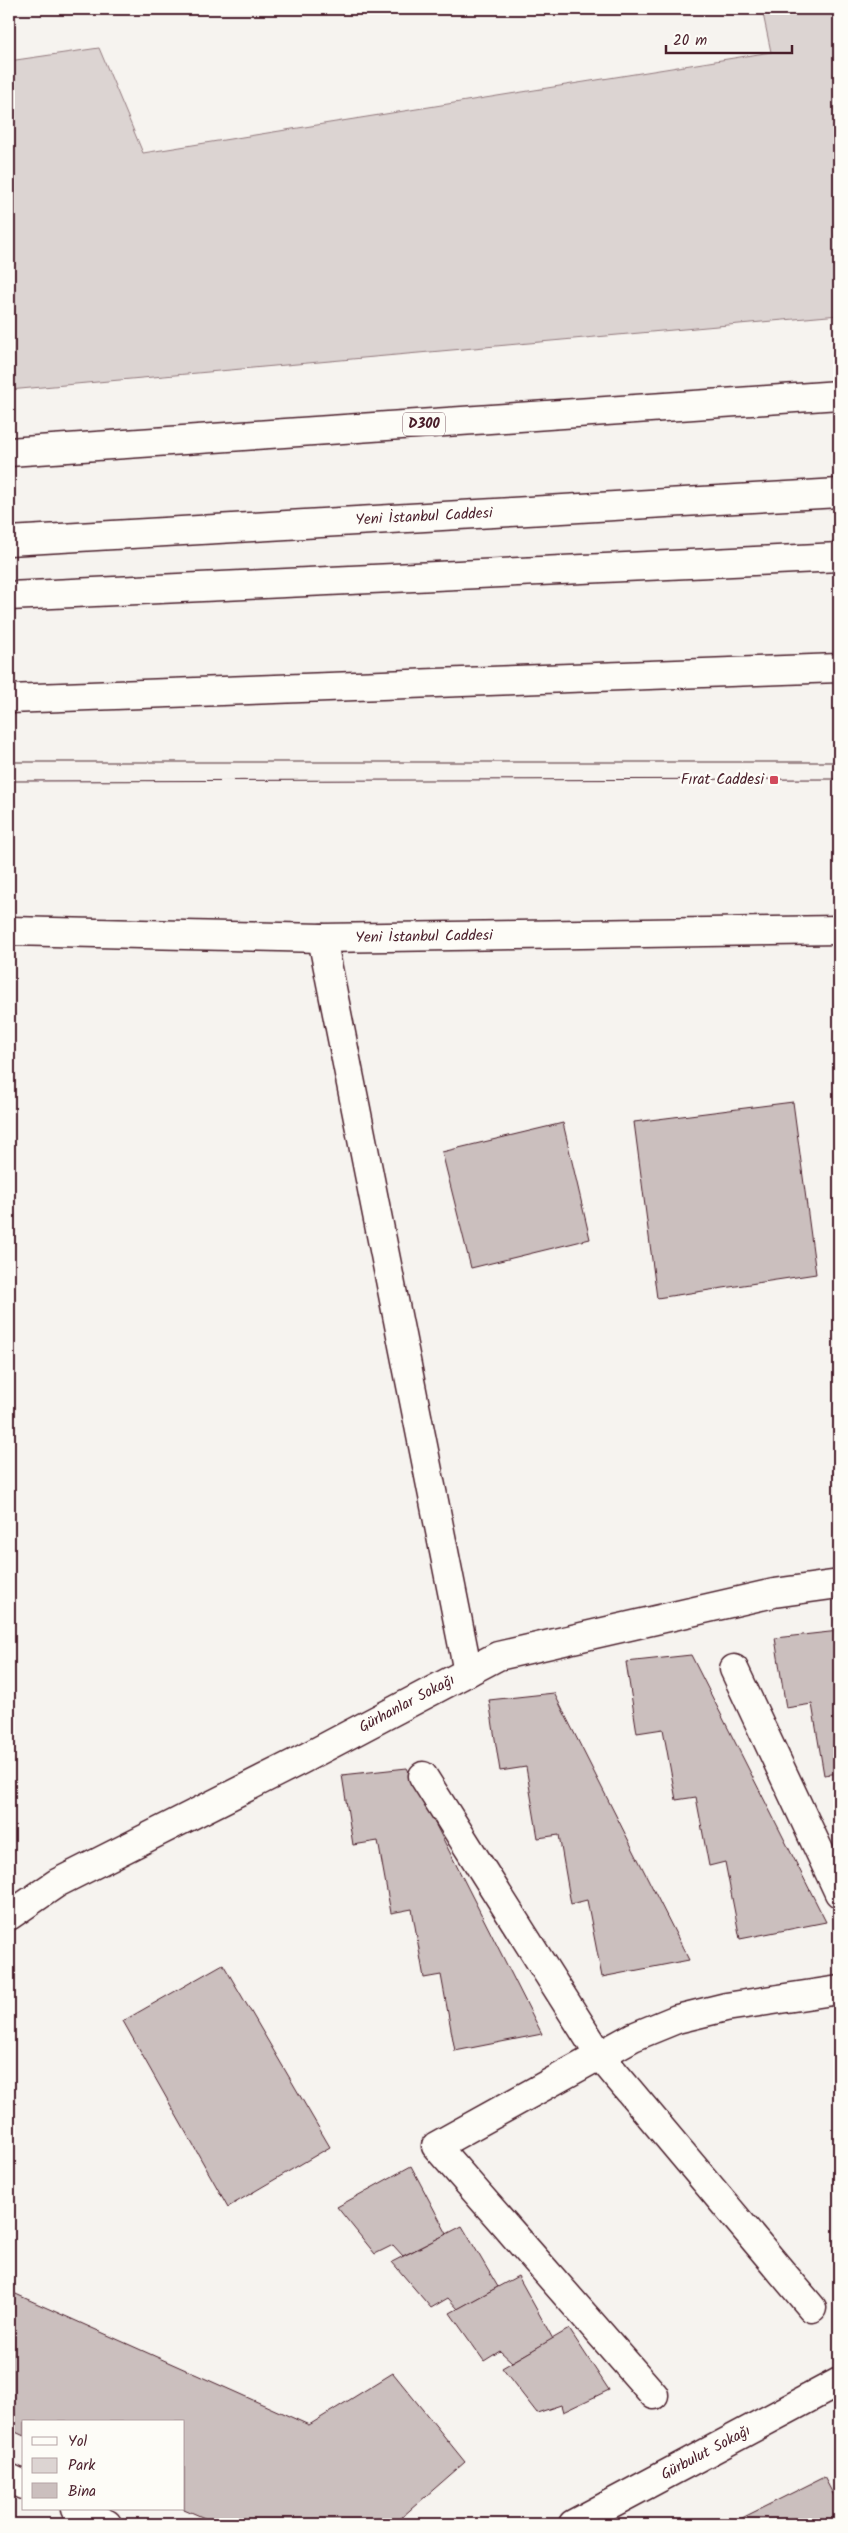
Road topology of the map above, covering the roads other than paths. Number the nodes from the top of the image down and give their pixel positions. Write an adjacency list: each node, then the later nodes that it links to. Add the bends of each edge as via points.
1 (839, 395): 2 (main road, D300)
2 (9, 452)
3 (839, 493): 4 (main road, Yeni İstanbul Caddesi)
4 (9, 542)
5 (839, 557): 6 (main road)
6 (9, 596)
7 (839, 668): 8 (main road)
8 (9, 699)
9 (839, 930): 11 (main road, Yeni İstanbul Caddesi)
10 (9, 931): 11 (main road, Yeni İstanbul Caddesi)
11 (322, 938): 14 (main road)
12 (839, 1584): 14 (main road, Gürhanlar Sokağı, via 774,1593 498,1656)
13 (734, 1669): 16 (main road)
14 (468, 1672): 17 (main road, Gürhanlar Sokağı, via 57,1883)
15 (423, 1776): 19 (main road)
16 (839, 1893)
17 (9, 1916)
18 (839, 1990): 19 (main road, via 726,2007 677,2019 633,2037)
19 (600, 2056): 20 (main road); 22 (main road, via 436,2146)
20 (812, 2308)
21 (839, 2382): 27 (main road, Gürbulut Sokağı)
22 (654, 2395)
23 (9, 2478): 24 (main road)
24 (22, 2484)
25 (77, 2510): 26 (main road)
26 (108, 2524)
27 (573, 2524)

